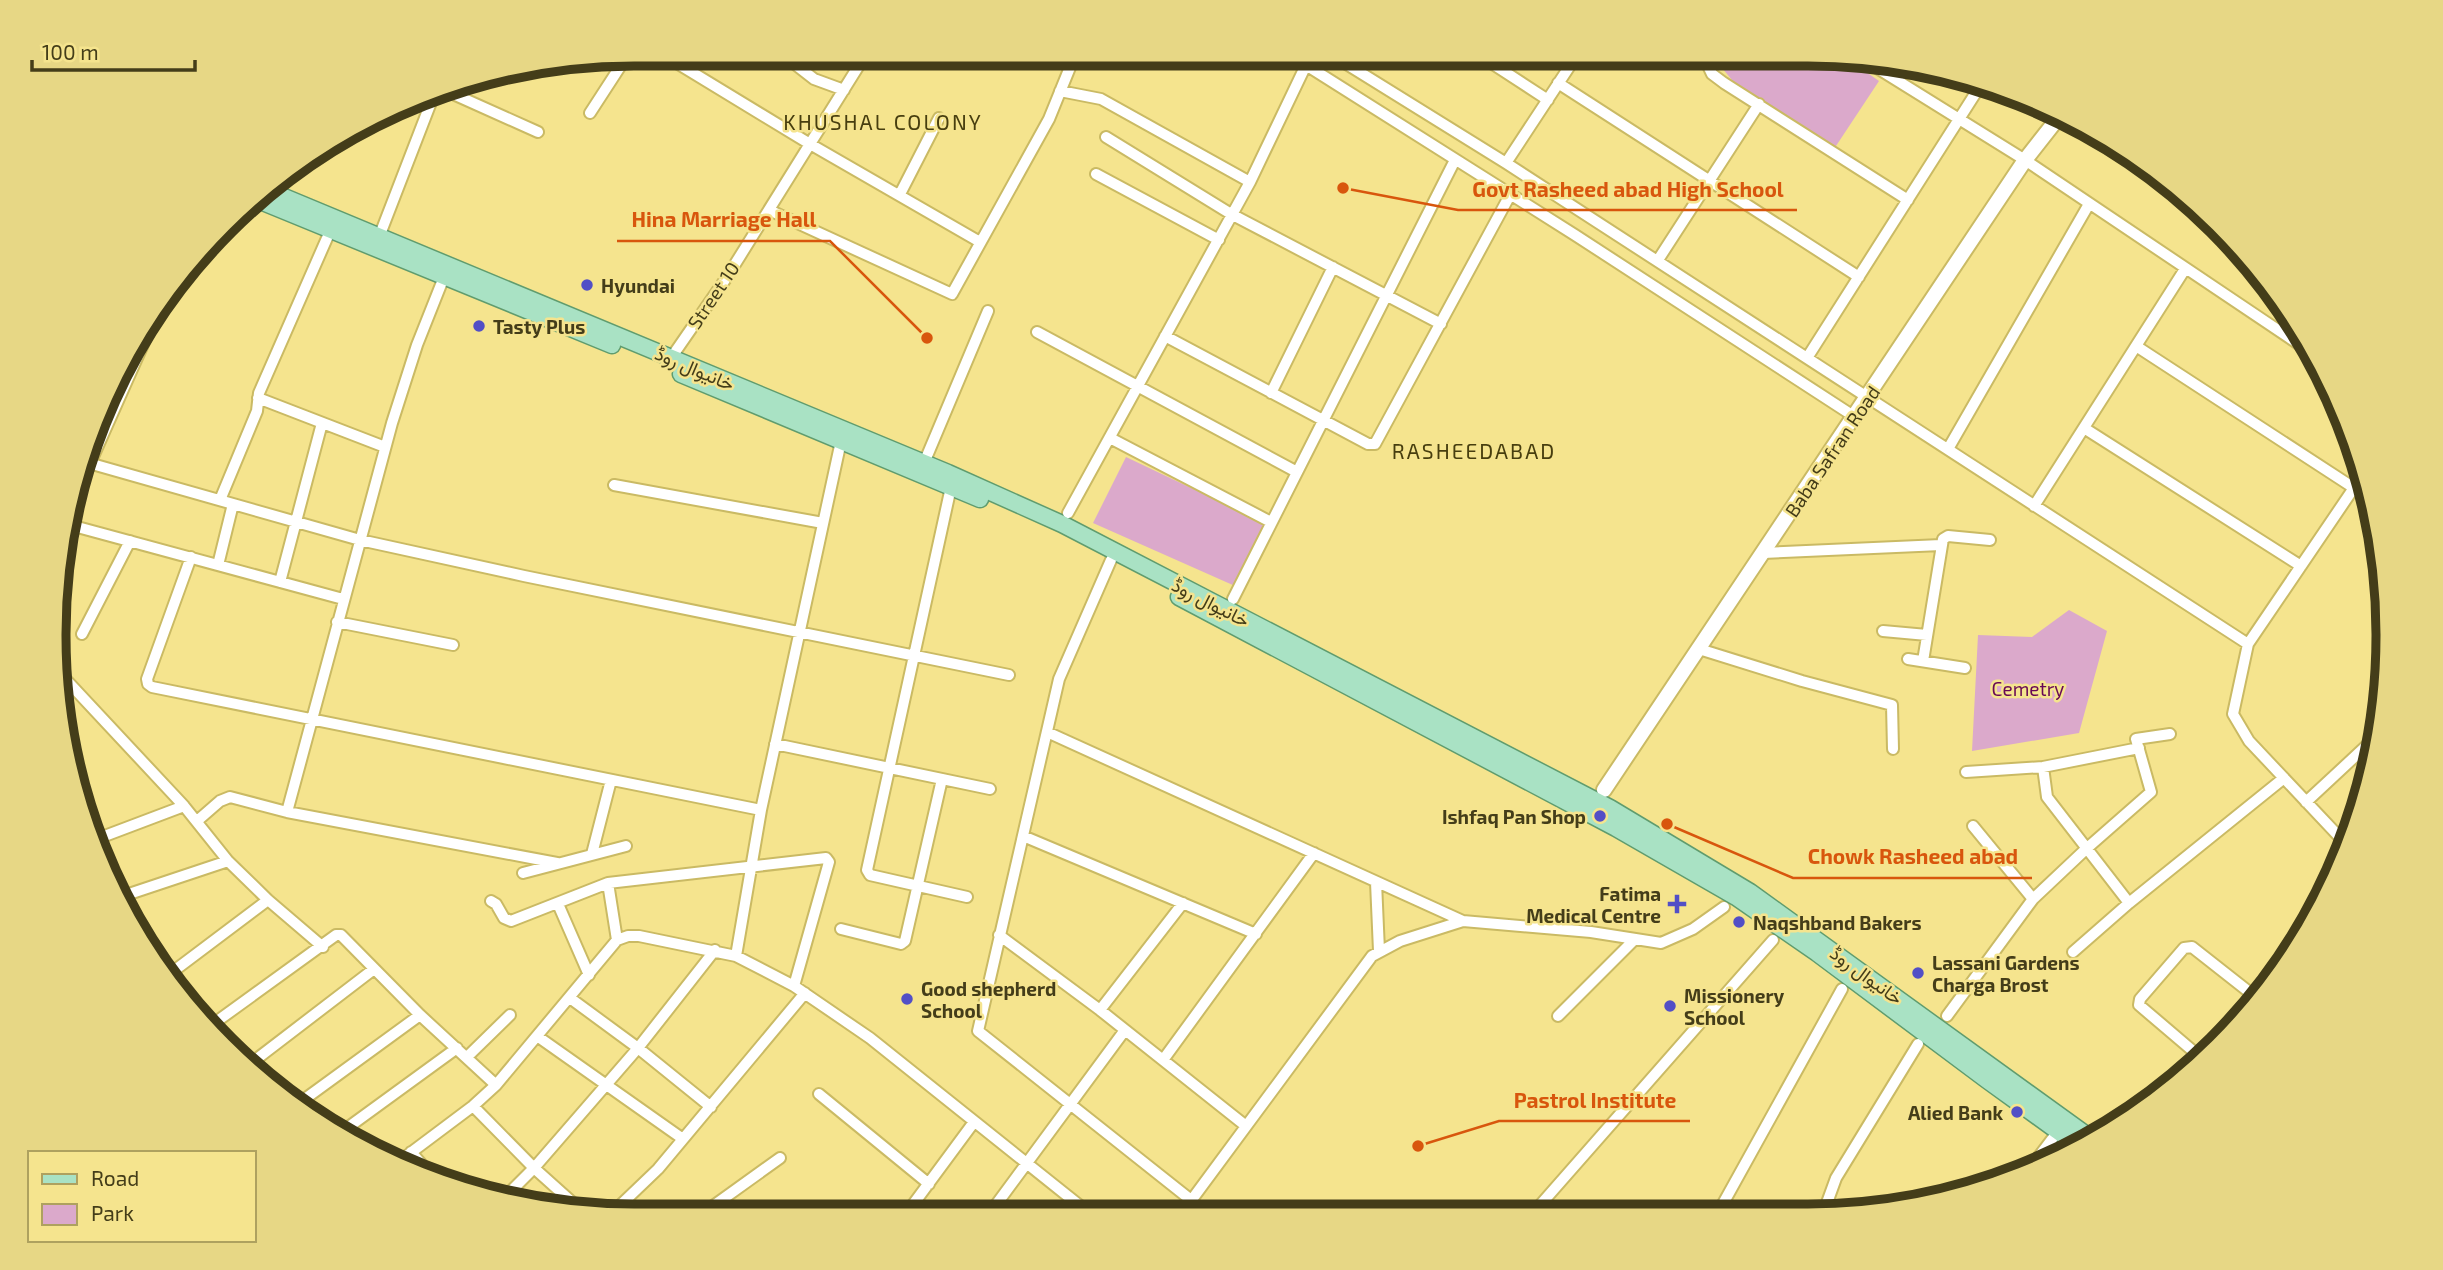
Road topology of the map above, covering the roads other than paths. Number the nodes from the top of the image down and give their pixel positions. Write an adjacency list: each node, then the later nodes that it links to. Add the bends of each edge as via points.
1 (682, 66): 27 (street)
2 (797, 66): 14 (street, via 814,79)
3 (859, 66): 14 (street, Street 10)
4 (1070, 66): 15 (street)
5 (1302, 66): 33 (street)
6 (1314, 66): 28 (street)
7 (1350, 66): 30 (street)
8 (1496, 66): 18 (street)
9 (1570, 66): 13 (street)
10 (1708, 66): 19 (street, via 1712,74)
11 (620, 67): 21 (street)
12 (1881, 71): 23 (street)
13 (1558, 83): 18 (street); 32 (street)
14 (844, 90): 27 (street, Street 10)
15 (1060, 91): 33 (street, via 1101,99); 45 (street)
16 (1976, 92): 23 (street)
17 (457, 96): 25 (street)
18 (1548, 100): 30 (street)
19 (1759, 104): 32 (street); 37 (street)
20 (430, 105): 43 (street)
21 (590, 113)
22 (939, 118): 35 (street)
23 (1959, 120): 29 (street); 37 (street)
24 (2054, 123): 29 (main road, Baba Safran Road)
25 (538, 132)
26 (1106, 137): 41 (street)
27 (810, 144): 35 (street); 40 (street, Street 10)
28 (1455, 160): 36 (street); 51 (street)
29 (2025, 160): 39 (street); 62 (main road, Baba Safran Road)
30 (1506, 163): 46 (street)
31 (1096, 174): 44 (street)
32 (1710, 180): 46 (street); 50 (street)
33 (1250, 182): 41 (street)
34 (277, 194): 43 (main road, خانیوال روڈ)
35 (900, 194): 45 (street)
36 (1510, 195): 53 (street); 64 (street)
37 (1908, 200): 50 (street)
38 (266, 203): 42 (main road, خانیوال روڈ)
39 (2089, 204): 48 (street); 71 (street)
40 (769, 210): 45 (street, via 952,294); 58 (street, Street 10)
41 (1231, 214): 44 (street); 47 (street)
42 (331, 229): 49 (main road, خانیوال روڈ); 63 (street)
43 (379, 237): 49 (main road, خانیوال روڈ)
44 (1219, 240): 55 (street)
45 (981, 242)
46 (1658, 260): 59 (street)
47 (1333, 267): 51 (street); 61 (street)
48 (2185, 269): 56 (street); 57 (street)
49 (446, 272): 58 (main road, خانیوال روڈ); 69 (main road, خانیوال روڈ); 70 (street)
50 (1859, 277): 59 (street)
51 (1386, 295): 53 (street); 65 (street)
52 (988, 311): 72 (street)
53 (1441, 324): 65 (street, via 1375,444)
54 (1037, 332): 60 (street)
55 (1165, 336): 60 (street); 61 (street)
56 (2294, 341)
57 (2136, 346): 67 (street); 78 (street)
58 (671, 358): 72 (main road, خانیوال روڈ)
59 (1807, 358): 62 (street)
60 (1138, 386): 68 (street); 74 (street)
61 (1271, 393): 65 (street)
62 (1868, 397): 64 (main road, Baba Safran Road); 71 (street)
63 (258, 398): 66 (street); 79 (street, via 257,411)
64 (1855, 417): 91 (main road, Baba Safran Road)
65 (1322, 420): 74 (street)
66 (321, 422): 70 (street); 83 (street)
67 (2084, 428): 81 (street); 95 (street)
68 (1110, 438): 82 (street); 84 (street)
69 (841, 441): 77 (main road, خانیوال روڈ); 85 (street)
70 (385, 447): 87 (street)
71 (1948, 449): 81 (street)
72 (924, 463): 203 (main road, خانیوال روڈ, via 1091,539 1680,848 1750,892)
73 (93, 465): 79 (street)
74 (1297, 472): 84 (street)
75 (614, 485): 85 (street)
76 (2356, 485): 78 (street)
77 (951, 487): 93 (main road, خانیوال روڈ); 107 (street)
78 (2354, 488): 95 (street)
79 (219, 500): 80 (street)
80 (233, 504): 83 (street); 94 (street)
81 (2034, 506): 104 (street)
82 (1068, 513)
83 (294, 521): 87 (street); 96 (street)
84 (1271, 522): 98 (street)
85 (823, 523): 101 (street)
86 (77, 527): 89 (street)
87 (360, 540): 97 (street); 101 (street)
88 (1990, 540): 90 (street, via 1948,536)
89 (130, 541): 92 (street); 102 (street)
90 (1941, 545): 91 (street); 103 (street)
91 (1763, 553): 106 (main road, Baba Safran Road)
92 (191, 558): 94 (street); 113 (street, via 148,684)
93 (1111, 560): 114 (street, via 1059,679); 202 (main road, خانیوال روڈ, via 1616,828 1736,897)
94 (218, 565): 96 (street)
95 (2301, 566): 104 (street)
96 (281, 582): 97 (street)
97 (343, 599): 99 (street)
98 (1233, 599)
99 (337, 622): 105 (street); 113 (street)
100 (1883, 631): 103 (street)
101 (799, 632): 107 (street); 116 (street)
102 (82, 634)
103 (1927, 635): 109 (street)
104 (2248, 644): 123 (street, via 2233,714 2249,741)
105 (453, 646)
106 (1699, 649): 119 (street, via 1892,705); 127 (main road, Baba Safran Road)
107 (913, 656): 111 (street); 121 (street)
108 (1908, 659): 109 (street)
109 (1923, 661): 110 (street)
110 (1965, 668)
111 (1009, 676)
112 (69, 683): 129 (street)
113 (311, 719): 125 (street); 131 (street)
114 (1046, 732): 134 (street); 139 (street)
115 (2171, 734): 118 (street, via 2136,739)
116 (775, 744): 121 (street); 130 (street)
117 (2366, 746): 128 (street)
118 (2139, 748): 120 (street); 138 (street, via 2151,792)
119 (1893, 749)
120 (2043, 767): 122 (street); 138 (street, via 2048,797)
121 (889, 768): 124 (street); 147 (street, via 867,873)
122 (1966, 772)
123 (2284, 778): 128 (street); 154 (street)
124 (942, 779): 126 (street); 147 (street)
125 (611, 780): 130 (street); 140 (street)
126 (990, 789)
127 (1604, 790)
128 (2305, 802): 136 (street)
129 (184, 806): 132 (street); 135 (street)
130 (761, 810): 143 (street)
131 (287, 812): 132 (street, via 230,797); 142 (street)
132 (197, 821): 141 (street)
133 (1973, 826): 150 (street)
134 (1023, 835): 153 (street); 160 (street)
135 (104, 836)
136 (2339, 837)
137 (625, 846): 140 (street)
138 (2086, 849): 150 (street); 154 (street)
139 (1314, 853): 145 (street); 159 (street)
140 (592, 855): 142 (street)
141 (229, 861): 148 (street); 151 (street)
142 (557, 863): 144 (street)
143 (752, 865): 146 (street); 168 (street); 172 (street, via 828,860)
144 (523, 873)
145 (1376, 882): 157 (street); 166 (street)
146 (608, 883): 155 (street); 162 (street)
147 (917, 886): 149 (street); 158 (street, via 903,943)
148 (129, 894)
149 (967, 897)
150 (2033, 899): 181 (street)
151 (268, 900): 164 (street); 170 (street)
152 (491, 901): 155 (street, via 511,921)
153 (1183, 903): 159 (street); 177 (street)
154 (2129, 903): 167 (street)
155 (558, 904): 171 (street)
156 (1724, 907): 161 (street, via 1675,939 1661,943)
157 (1462, 921): 161 (street); 166 (street)
158 (841, 929)
159 (1256, 933): 191 (street)
160 (999, 934): 177 (street); 196 (street, via 978,1031)
161 (1636, 939): 180 (street)
162 (617, 940): 165 (street, via 639,936); 171 (street)
163 (1773, 940): 224 (street)
164 (323, 947): 169 (street, via 341,935); 182 (street)
165 (715, 950): 168 (street); 187 (street)
166 (1379, 951): 201 (street)
167 (2073, 952)
168 (736, 956): 172 (street)
169 (374, 969): 178 (street); 190 (street)
170 (176, 970)
171 (589, 975): 176 (street)
172 (794, 986): 175 (street)
173 (1842, 989): 225 (street)
174 (2250, 992): 188 (street, via 2192,947 2185,948 2139,1005)
175 (805, 993): 198 (street); 199 (street, via 870,1038)
176 (570, 998): 184 (street); 187 (street)
177 (1100, 1010): 183 (street)
178 (420, 1015): 186 (street); 195 (street)
179 (510, 1015): 189 (street)
180 (1558, 1016)
181 (1947, 1017)
182 (218, 1021)
183 (1125, 1030): 191 (street); 196 (street)
184 (537, 1036): 192 (street); 193 (street)
185 (1918, 1044): 217 (street, via 1836,1178)
186 (457, 1048): 189 (street); 200 (street)
187 (638, 1048): 192 (street); 198 (street)
188 (2194, 1051)
189 (467, 1057): 193 (street)
190 (257, 1059)
191 (1163, 1060): 201 (street)
192 (605, 1083): 204 (street); 212 (street)
193 (496, 1084): 197 (street)
194 (819, 1094): 213 (street)
195 (306, 1098)
196 (1070, 1105): 211 (street); 222 (street)
197 (473, 1106): 206 (street); 212 (street)
198 (711, 1107): 204 (street)
199 (974, 1122): 211 (street); 213 (street)
200 (350, 1126)
201 (1246, 1126): 223 (street)
202 (2059, 1130): 205 (main road, خانیوال روڈ); 207 (street)
203 (2083, 1132)
204 (683, 1139): 216 (street)
205 (2070, 1139)
206 (411, 1152): 208 (street); 210 (street)
207 (2042, 1153)
208 (407, 1155)
209 (780, 1158): 218 (street)
210 (418, 1161)
211 (1026, 1164): 220 (street); 221 (street)
212 (534, 1168): 214 (street); 215 (street)
213 (929, 1184): 219 (street)
214 (512, 1190)
215 (569, 1200)
216 (622, 1203)
217 (1827, 1203)
218 (716, 1204)
219 (914, 1204)
220 (997, 1204)
221 (1077, 1204)
222 (1185, 1204)
223 (1188, 1204)
224 (1541, 1204)
225 (1723, 1204)

